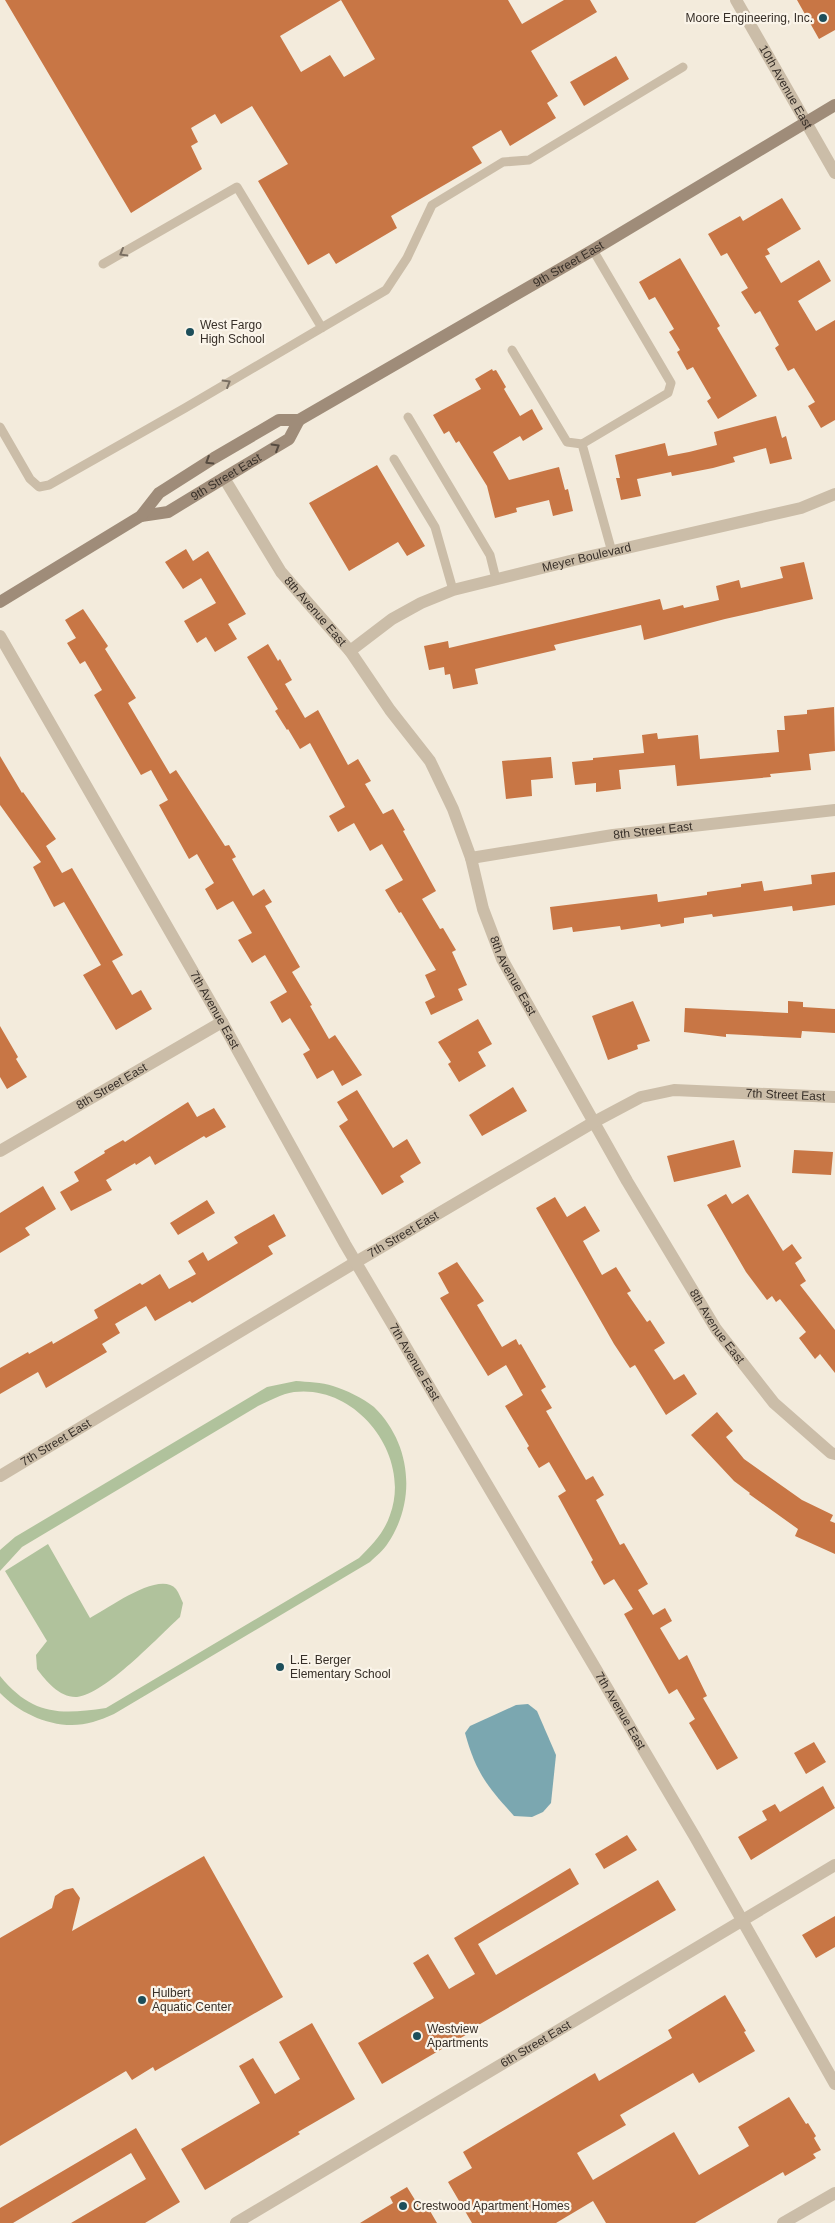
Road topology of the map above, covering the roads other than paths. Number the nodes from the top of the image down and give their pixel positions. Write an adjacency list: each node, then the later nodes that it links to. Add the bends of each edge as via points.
1 (736, 0): 4 (street, 10th Avenue East)
2 (683, 66): 8 (lane, via 529,160 503,162 432,205 407,258 386,290)
3 (835, 105): 4 (main road, 9th Street East)
4 (806, 122): 5 (street, 10th Avenue East); 6 (main road, 9th Street East)
5 (835, 173)
6 (592, 250): 11 (main road, 9th Street East); 13 (lane, via 671,384 668,393)
7 (103, 264): 8 (lane, one-way to 7, via 237,187)
8 (322, 328): 12 (lane, one-way to 8, via 30,479 39,487 49,485)
9 (512, 350): 13 (lane, via 567,442)
10 (408, 417): 19 (lane, via 490,555)
11 (299, 420): 15 (main road, 9th Street East, one-way to 11, via 289,439); 17 (main road, 9th Street East, one-way to 17, via 279,420 214,458 159,493)
12 (0, 427)
13 (582, 444): 18 (lane)
14 (394, 459): 20 (lane, via 435,527)
15 (224, 478): 17 (main road, 9th Street East, via 168,512); 23 (street, 8th Avenue East, via 281,572)
16 (835, 494): 18 (street, Meyer Boulevard, via 800,508)
17 (140, 516): 21 (main road, 9th Street East)
18 (612, 552): 19 (street, Meyer Boulevard)
19 (496, 579): 20 (street, Meyer Boulevard)
20 (453, 590): 23 (street, Meyer Boulevard, via 392,619)
21 (0, 602)
22 (0, 636): 26 (street, 7th Avenue East)
23 (350, 651): 25 (street, 8th Avenue East, via 430,761)
24 (835, 810): 25 (street, 8th Street East, via 613,835)
25 (471, 858): 28 (street, 8th Avenue East, via 483,909 502,959)
26 (222, 1022): 29 (street, 8th Street East); 30 (street, 7th Avenue East)
27 (835, 1097): 28 (street, 7th Street East, via 674,1090 641,1096)
28 (594, 1122): 30 (street, 7th Street East); 31 (street, 8th Avenue East, via 716,1329 774,1403)
29 (0, 1151)
30 (356, 1262): 32 (street, 7th Street East); 34 (street, 7th Avenue East)
31 (835, 1454)
32 (0, 1476)
33 (835, 1865): 34 (street, 6th Street East)
34 (742, 1920): 35 (street, 7th Avenue East); 37 (street, 6th Street East)
35 (835, 2084)
36 (835, 2192): 38 (street)
37 (236, 2223)
38 (783, 2223)

